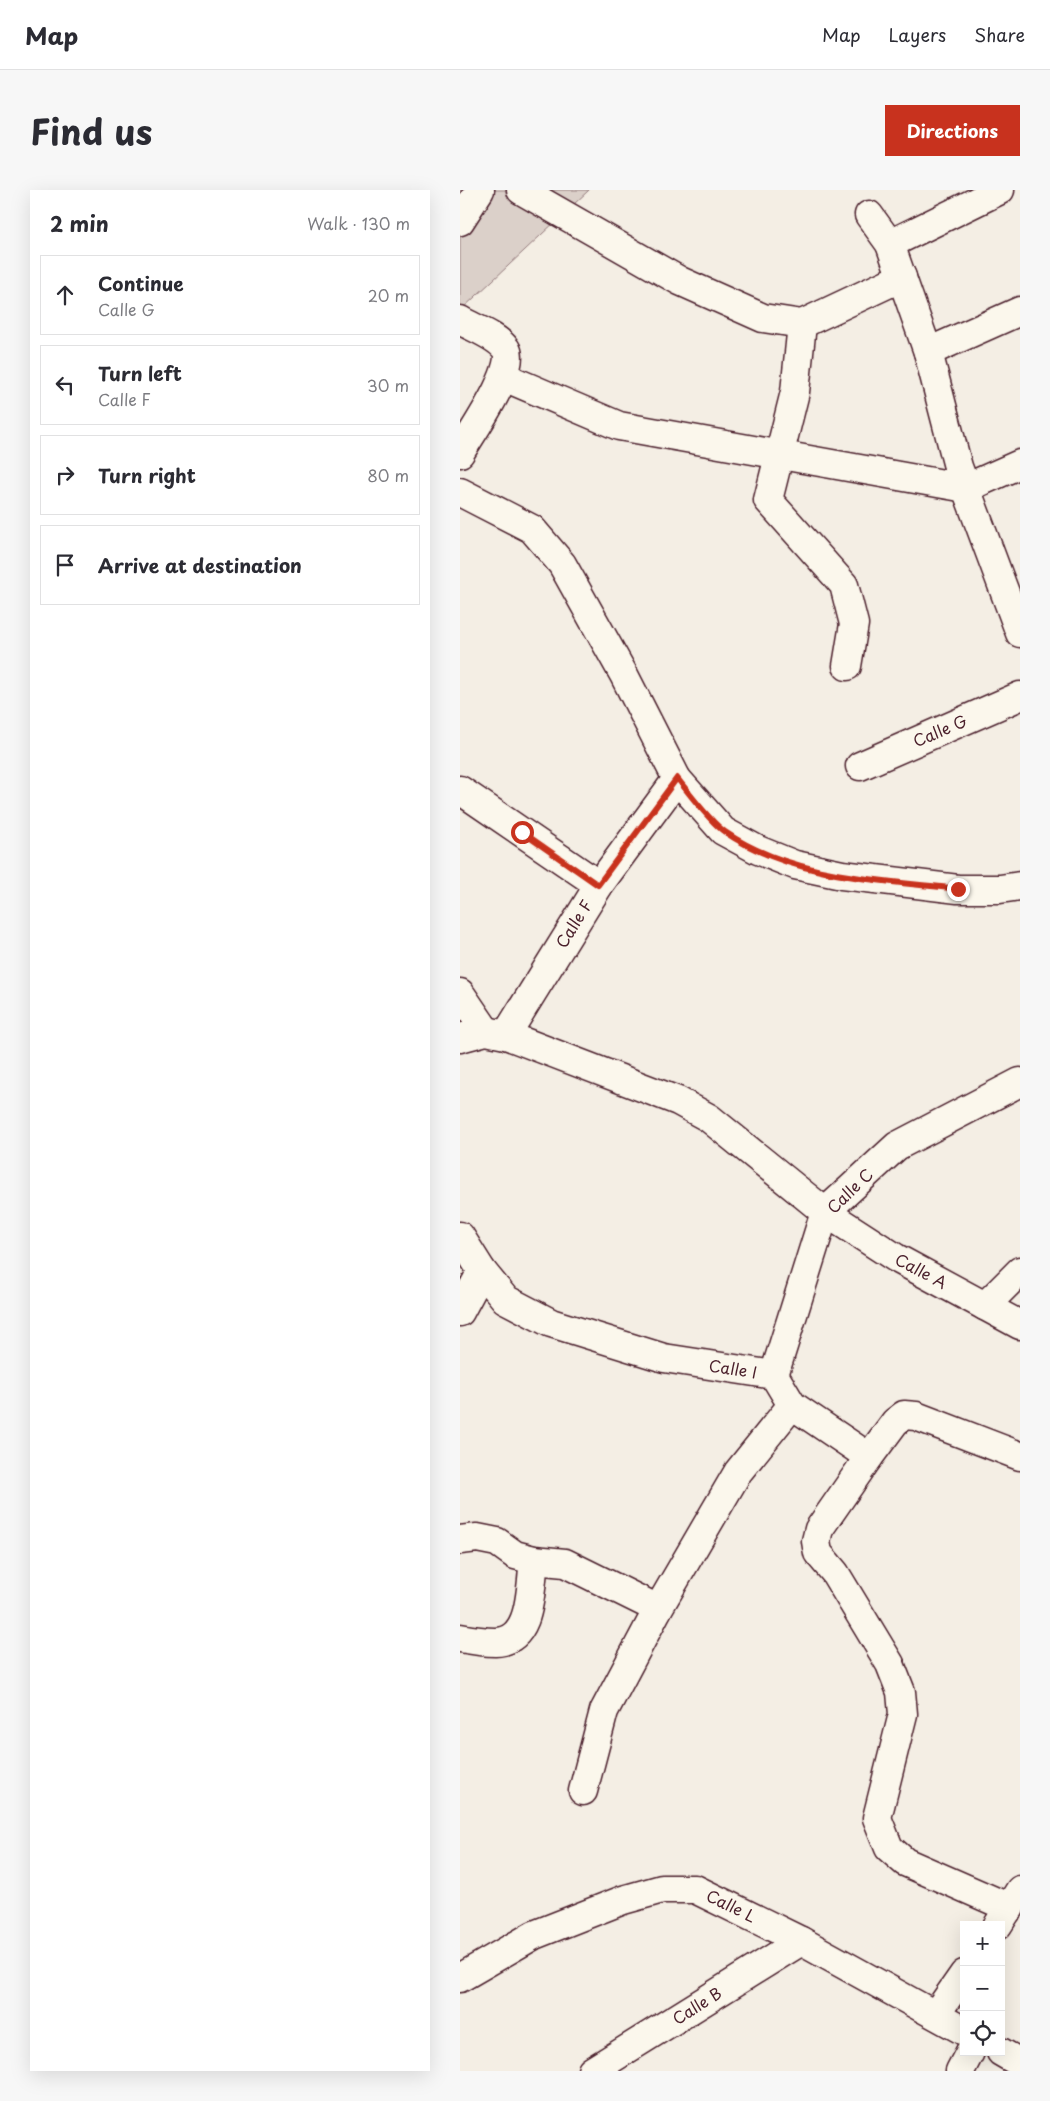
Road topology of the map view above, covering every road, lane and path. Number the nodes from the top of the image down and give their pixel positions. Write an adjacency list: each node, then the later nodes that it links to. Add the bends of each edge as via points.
1 (480, 190): 5 (street)
2 (521, 190): 10 (street, via 680,281 763,318)
3 (1000, 190): 6 (street)
4 (870, 215): 6 (street)
5 (460, 220)
6 (890, 244): 7 (street)
7 (902, 277): 10 (street); 11 (street)
8 (1020, 311): 11 (street)
9 (460, 320): 12 (street, via 505,348 508,355)
10 (802, 324): 14 (street, via 795,392)
11 (928, 352): 16 (street)
12 (504, 377): 13 (street); 14 (street, via 619,426)
13 (460, 452)
14 (777, 455): 16 (street); 19 (street, via 768,500 844,585 854,624)
15 (1020, 464): 16 (street)
16 (966, 488): 18 (street)
17 (460, 492): 22 (street, via 532,529 562,564)
18 (1018, 619)
19 (846, 666)
20 (1020, 696): 21 (street, Calle G)
21 (860, 766)
22 (677, 778): 24 (street, Calle F); 25 (street, via 723,831 758,850 795,864 842,875 958,889)
23 (460, 790): 24 (street)
24 (598, 885): 27 (street, Calle F)
25 (1020, 886)
26 (460, 993): 27 (street)
27 (496, 1033): 28 (street); 30 (street, Calle A, via 678,1101 709,1118)
28 (460, 1038)
29 (1020, 1082): 30 (street, Calle C, via 897,1146)
30 (825, 1212): 34 (street, Calle A, via 896,1258); 37 (street, Calle C)
31 (460, 1236): 32 (street, Calle I)
32 (482, 1271): 35 (street); 37 (street, Calle I, via 505,1299 551,1323 664,1358)
33 (1020, 1271): 34 (street)
34 (985, 1306): 36 (street, Calle A)
35 (460, 1312)
36 (1020, 1325)
37 (774, 1375): 38 (street, Calle I)
38 (792, 1405): 40 (street, Calle I); 43 (street, via 738,1472)
39 (1020, 1456): 40 (street, via 916,1416 904,1415 894,1422)
40 (869, 1457): 46 (street, via 819,1529 816,1541 818,1554 835,1573 875,1639 901,1692 903,1714 877,1818 889,1848 905,1862)
41 (460, 1540): 42 (street, via 477,1538 497,1542 515,1555)
42 (534, 1560): 43 (street, via 564,1563); 44 (street, via 526,1620 514,1636 496,1642)
43 (658, 1609): 45 (street, via 604,1712)
44 (460, 1638)
45 (583, 1791)
46 (1009, 1908)
47 (801, 1942): 48 (street, Calle L, via 695,1889 662,1889 623,1900 534,1935); 50 (street, Calle L); 55 (street, Calle B)
48 (460, 1978)
49 (960, 1980): 50 (street)
50 (936, 2014): 51 (street, Calle L)
51 (960, 2029)
52 (1005, 2054): 54 (street)
53 (968, 2056): 56 (street)
54 (1020, 2063)
55 (592, 2071)
56 (960, 2071)

